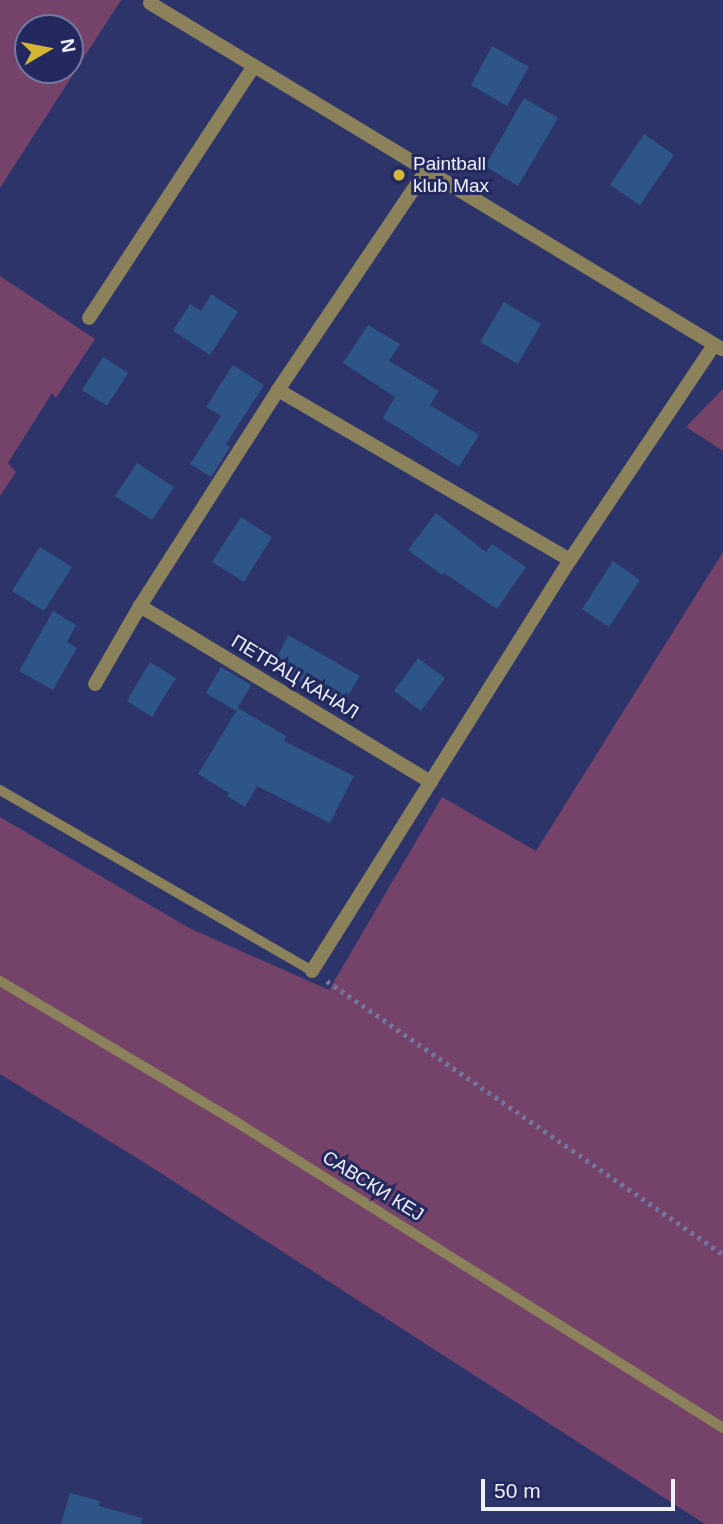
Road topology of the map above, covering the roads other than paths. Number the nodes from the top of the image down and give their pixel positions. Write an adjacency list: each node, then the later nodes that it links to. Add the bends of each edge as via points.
1 (150, 2): 2 (street)
2 (254, 66): 3 (street); 4 (street)
3 (427, 169): 5 (street); 6 (street)
4 (89, 318)
5 (719, 347): 7 (street)
6 (278, 390): 7 (street); 8 (street)
7 (570, 560): 10 (street)
8 (140, 606): 9 (street); 10 (street, ПЕТРАЦ КАНАЛ)
9 (95, 684)
10 (431, 782): 12 (street)
11 (0, 790): 12 (lane)
12 (312, 971)
13 (0, 981): 14 (lane, САВСКИ КЕЈ, via 238,1123)
14 (723, 1429)

